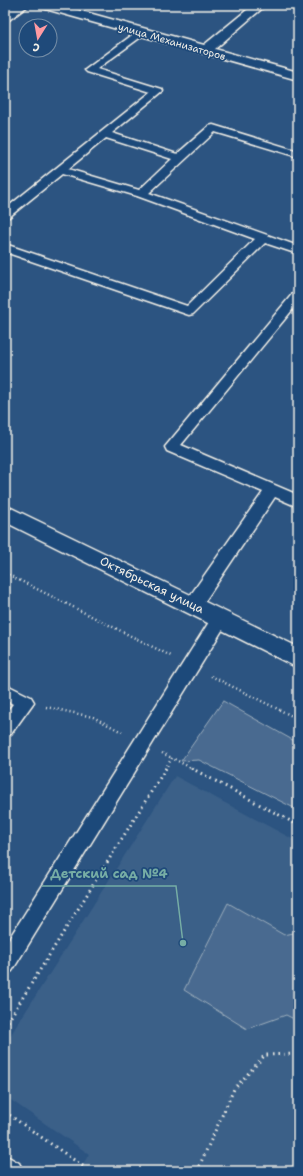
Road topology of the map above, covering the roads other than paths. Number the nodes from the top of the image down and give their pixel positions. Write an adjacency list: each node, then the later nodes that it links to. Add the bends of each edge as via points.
1 (23, 5): 4 (street)
2 (46, 5): 5 (street, улица Механизаторов)
3 (260, 5): 6 (street)
4 (5, 17)
5 (142, 32): 6 (street, улица Механизаторов); 8 (lane, via 90,70 158,90)
6 (206, 50): 7 (street, улица Механизаторов)
7 (298, 76)
8 (104, 134): 10 (lane); 11 (lane)
9 (298, 154): 10 (lane, via 213,128)
10 (179, 158): 12 (lane)
11 (60, 170): 12 (lane); 13 (lane)
12 (141, 194): 14 (lane)
13 (5, 215)
14 (263, 238): 15 (lane, via 189,311); 16 (lane)
15 (5, 248)
16 (298, 250)
17 (298, 295): 18 (lane, via 172,447)
18 (272, 490): 19 (lane); 21 (lane)
19 (298, 501)
20 (5, 513): 21 (street, Октябрьская улица)
21 (193, 606): 22 (street, Октябрьская улица)
22 (220, 619): 23 (street, Октябрьская улица); 26 (lane)
23 (298, 658)
24 (5, 691): 25 (lane, via 25,702)
25 (5, 728)
26 (5, 964)
27 (5, 1167): 28 (lane)
28 (11, 1171)

